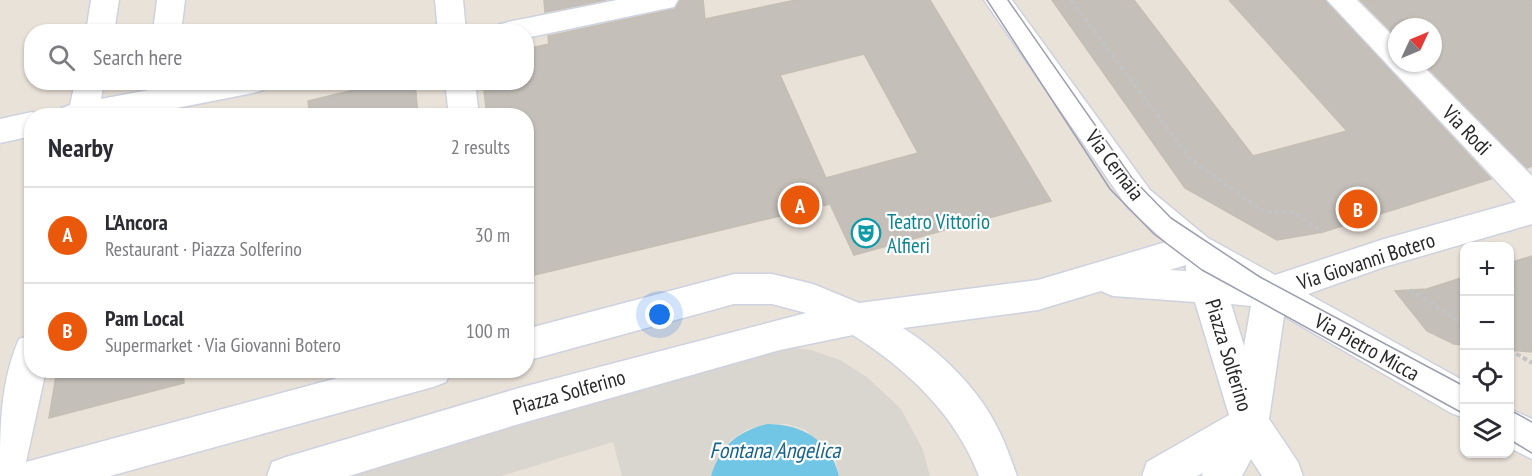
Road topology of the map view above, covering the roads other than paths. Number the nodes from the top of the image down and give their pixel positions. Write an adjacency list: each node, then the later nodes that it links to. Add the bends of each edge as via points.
1 (105, 0): 7 (street)
2 (171, 0): 8 (street)
3 (449, 0): 9 (street)
4 (664, 0): 10 (street)
5 (998, 0): 23 (street, Via Cernaia, via 1139,200)
6 (1341, 0): 11 (street)
7 (101, 24)
8 (168, 24)
9 (451, 24)
10 (534, 27)
11 (1388, 48)
12 (1411, 72): 21 (street, Via Rodi)
13 (88, 90): 16 (street)
14 (461, 90): 18 (street)
15 (162, 91): 17 (street)
16 (82, 108)
17 (104, 108)
18 (463, 108)
19 (24, 126): 20 (street)
20 (0, 131)
21 (1532, 197)
22 (1532, 211): 26 (street, Via Giovanni Botero, via 1384,253)
23 (1196, 248): 24 (street, Piazza Solferino); 25 (street, Piazza Solferino); 26 (street, Via Cernaia)
24 (1090, 280): 25 (street, Piazza Solferino); 27 (street, Piazza Solferino, via 1038,295)
25 (1208, 287): 26 (street, Piazza Solferino); 32 (street, Piazza Solferino)
26 (1270, 292): 31 (street, Via Pietro Micca); 32 (street, Piazza Solferino)
27 (855, 319): 28 (street, via 829,304 797,294 751,287); 39 (street, Piazza Solferino, via 780,334 661,366); 40 (street, via 943,382 982,433)
28 (534, 343)
29 (26, 378): 36 (street)
30 (403, 378): 35 (street)
31 (1460, 399)
32 (1250, 423): 41 (street, Piazza Solferino); 42 (street, Piazza Solferino); 43 (street)
33 (1514, 430): 34 (street)
34 (1532, 440)
35 (108, 458): 37 (street); 38 (street)
36 (4, 476)
37 (40, 476)
38 (73, 476)
39 (286, 476)
40 (998, 476)
41 (1161, 476)
42 (1221, 476)
43 (1284, 476)

